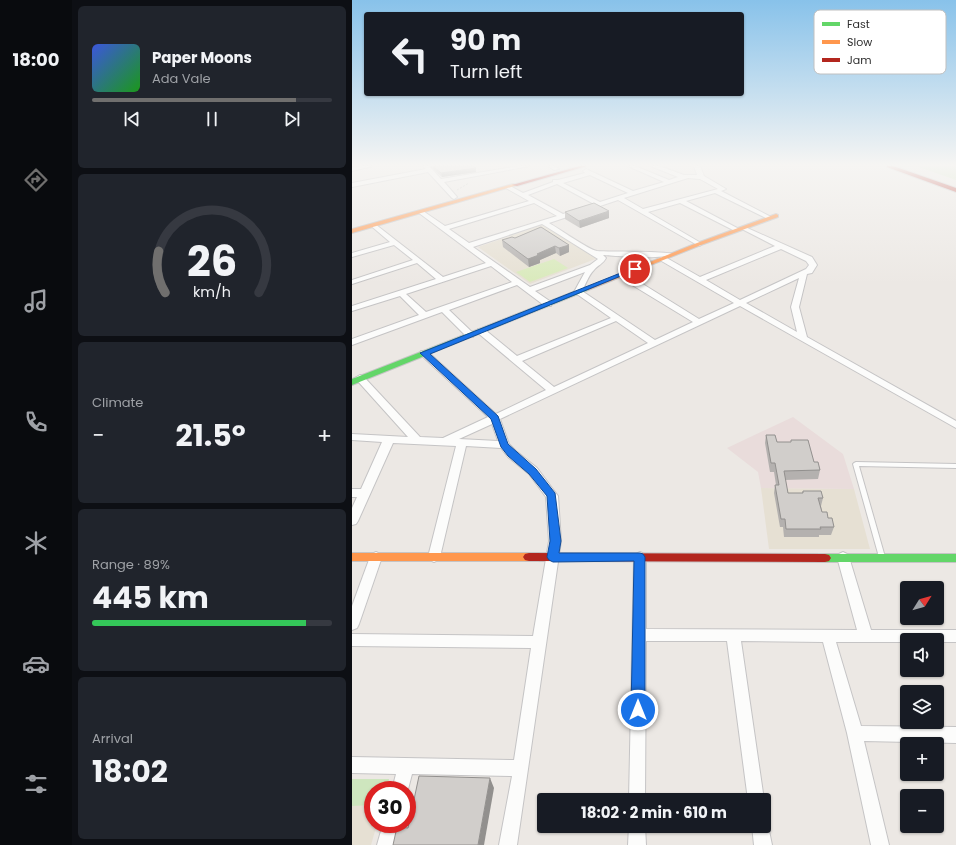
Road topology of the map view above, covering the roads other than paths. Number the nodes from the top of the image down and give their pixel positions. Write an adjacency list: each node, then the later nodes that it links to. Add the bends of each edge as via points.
1 (425, 205): 12 (main road)
2 (444, 205): 11 (main road)
3 (523, 205): 18 (street)
4 (542, 205): 13 (street)
5 (595, 205): 13 (street)
6 (633, 205): 10 (street)
7 (664, 205): 10 (street)
8 (690, 205): 19 (street)
9 (747, 205): 14 (street)
10 (643, 211): 22 (street)
11 (421, 212): 12 (main road); 18 (street)
12 (397, 216): 16 (main road)
13 (562, 216): 15 (street)
14 (773, 217): 19 (main road)
15 (543, 222): 23 (street); 25 (street)
16 (375, 223): 17 (main road); 20 (main road); 21 (street)
17 (352, 226)
18 (444, 228): 23 (street)
19 (740, 229): 22 (main road); 24 (street)
20 (352, 231)
21 (395, 243): 27 (street); 29 (street)
22 (699, 244): 26 (main road)
23 (468, 246): 30 (street)
24 (781, 246): 32 (street, via 809,258 813,265); 35 (street)
25 (596, 253): 26 (street, via 646,256); 31 (street, via 602,258)
26 (676, 253): 28 (main road)
27 (352, 255)
28 (662, 259): 33 (main road); 35 (street)
29 (418, 261): 34 (street); 36 (street)
30 (492, 263): 34 (street); 37 (street)
31 (594, 266): 38 (street); 39 (street)
32 (804, 273): 42 (street); 50 (street, via 795,307)
33 (622, 275): 39 (main road); 47 (street)
34 (442, 280): 40 (street)
35 (700, 280): 42 (street)
36 (352, 282)
37 (518, 282): 38 (street); 44 (street)
38 (529, 290): 41 (street)
39 (578, 292): 41 (main road); 46 (street)
40 (401, 293): 43 (street); 45 (street)
41 (548, 304): 48 (main road)
42 (741, 304): 47 (street); 50 (street)
43 (352, 309)
44 (444, 309): 45 (street); 49 (street)
45 (425, 316): 51 (street)
46 (617, 318): 52 (street); 54 (street)
47 (700, 323): 52 (street)
48 (481, 330): 49 (main road); 54 (street)
49 (470, 335): 53 (main road)
50 (803, 339): 58 (street)
51 (352, 342)
52 (655, 344): 56 (street)
53 (424, 353): 55 (main road); 57 (street)
54 (516, 360): 56 (street)
55 (356, 380): 61 (street)
56 (553, 391): 57 (street)
57 (495, 418): 62 (street); 64 (street)
58 (956, 425)
59 (352, 437): 60 (street)
60 (390, 439): 61 (street); 67 (street)
61 (417, 440): 62 (street)
62 (444, 442): 63 (street)
63 (462, 442): 64 (street); 71 (street)
64 (504, 445): 72 (street, via 533,471 552,496 555,541)
65 (956, 466): 75 (lane, via 856,464)
66 (352, 493): 67 (street)
67 (365, 493): 68 (street)
68 (352, 521)
69 (352, 557): 70 (main road)
70 (376, 557): 71 (main road); 77 (street)
71 (434, 557): 72 (main road)
72 (553, 557): 73 (main road); 84 (street)
73 (640, 557): 74 (main road); 79 (street)
74 (843, 557): 75 (main road); 81 (street)
75 (882, 557): 76 (main road)
76 (956, 558)
77 (352, 624)
78 (733, 635): 79 (street); 80 (street); 92 (street)
79 (639, 636): 91 (street)
80 (828, 636): 81 (street); 85 (street)
81 (866, 636): 82 (street)
82 (956, 636)
83 (352, 640): 84 (street)
84 (539, 642): 89 (street)
85 (856, 733): 86 (street); 100 (street)
86 (956, 735)
87 (352, 765): 88 (street)
88 (406, 765): 89 (street); 90 (street)
89 (521, 768): 97 (street)
90 (402, 781)
91 (637, 793)
92 (755, 793)
93 (389, 833): 96 (street)
94 (637, 833): 98 (street)
95 (761, 833): 99 (street)
96 (386, 845)
97 (508, 845)
98 (636, 845)
99 (763, 845)
100 (880, 845)

